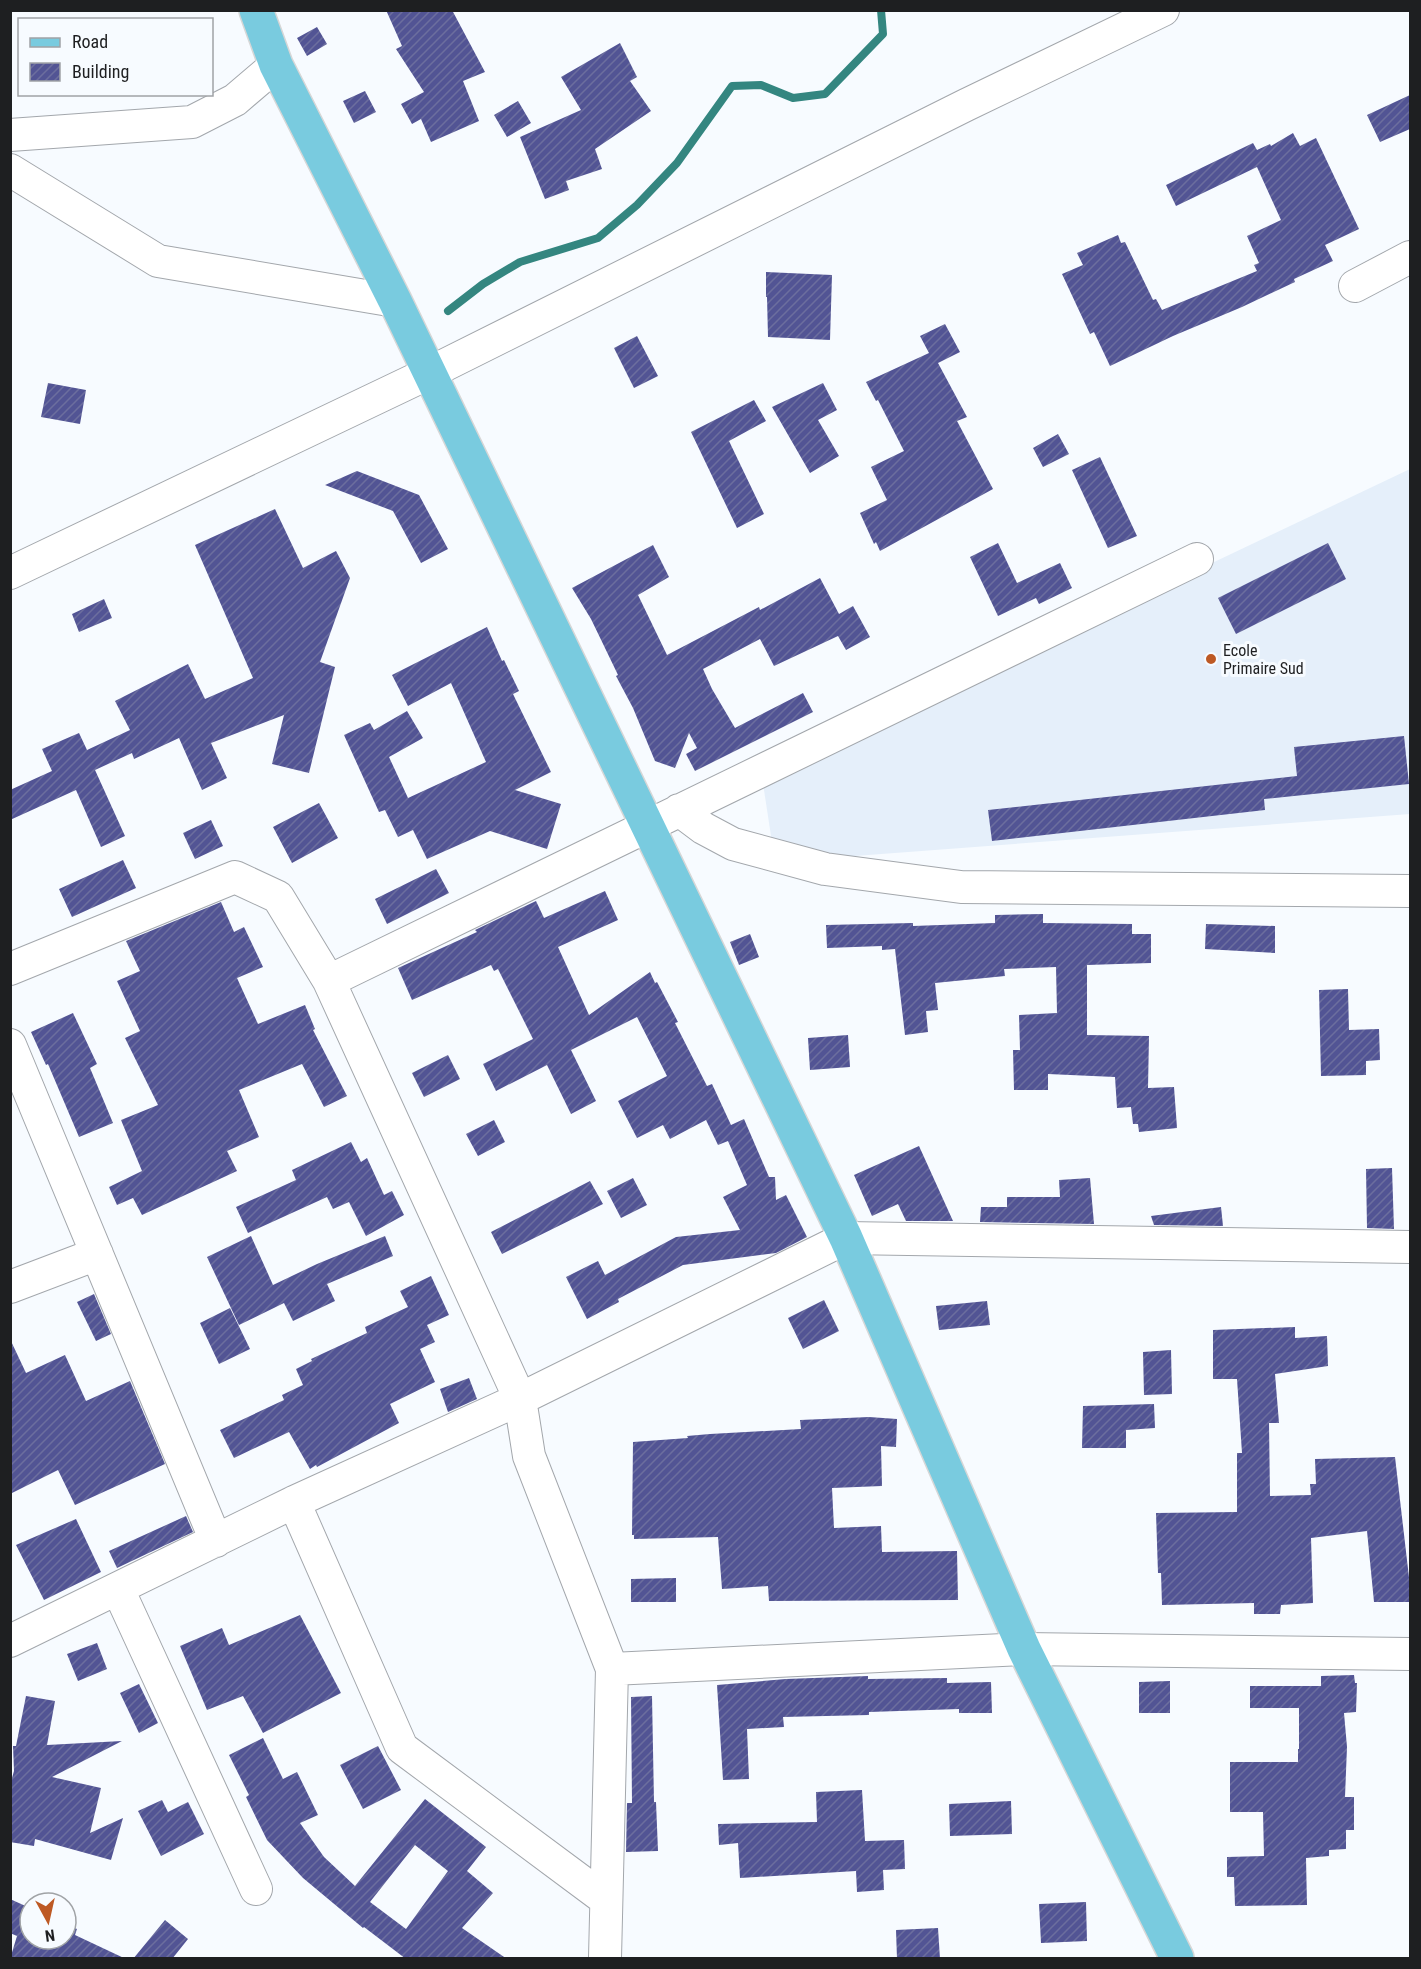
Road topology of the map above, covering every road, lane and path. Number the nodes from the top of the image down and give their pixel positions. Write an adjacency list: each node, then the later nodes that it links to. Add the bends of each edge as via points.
1 (256, 10): 3 (main road)
2 (1163, 10): 9 (street)
3 (276, 66): 4 (street, via 235,100 192,122); 8 (main road)
4 (10, 135)
5 (10, 170): 8 (street, via 158,261)
6 (1410, 257): 7 (street)
7 (1355, 286)
8 (395, 301): 9 (main road)
9 (429, 373): 11 (street); 13 (main road)
10 (1197, 560): 12 (street)
11 (10, 573)
12 (679, 810): 13 (street); 14 (street, via 733,844 825,869 961,887)
13 (647, 825): 16 (street); 18 (main road)
14 (1410, 891)
15 (10, 969): 16 (street, via 235,877 278,897)
16 (329, 981): 22 (street)
17 (10, 1046): 20 (street)
18 (846, 1238): 19 (street); 22 (street); 27 (main road)
19 (1410, 1247)
20 (97, 1254): 21 (street); 24 (street)
21 (10, 1287)
22 (520, 1399): 23 (street); 29 (street, via 529,1456)
23 (294, 1502): 24 (street); 31 (street, via 402,1748)
24 (216, 1541): 25 (street)
25 (118, 1589): 26 (street); 30 (street)
26 (10, 1641)
27 (1024, 1649): 28 (street); 29 (street); 33 (main road)
28 (1410, 1654)
29 (612, 1669): 31 (street)
30 (256, 1889)
31 (605, 1899): 32 (street)
32 (605, 1959)
33 (1177, 1959)

